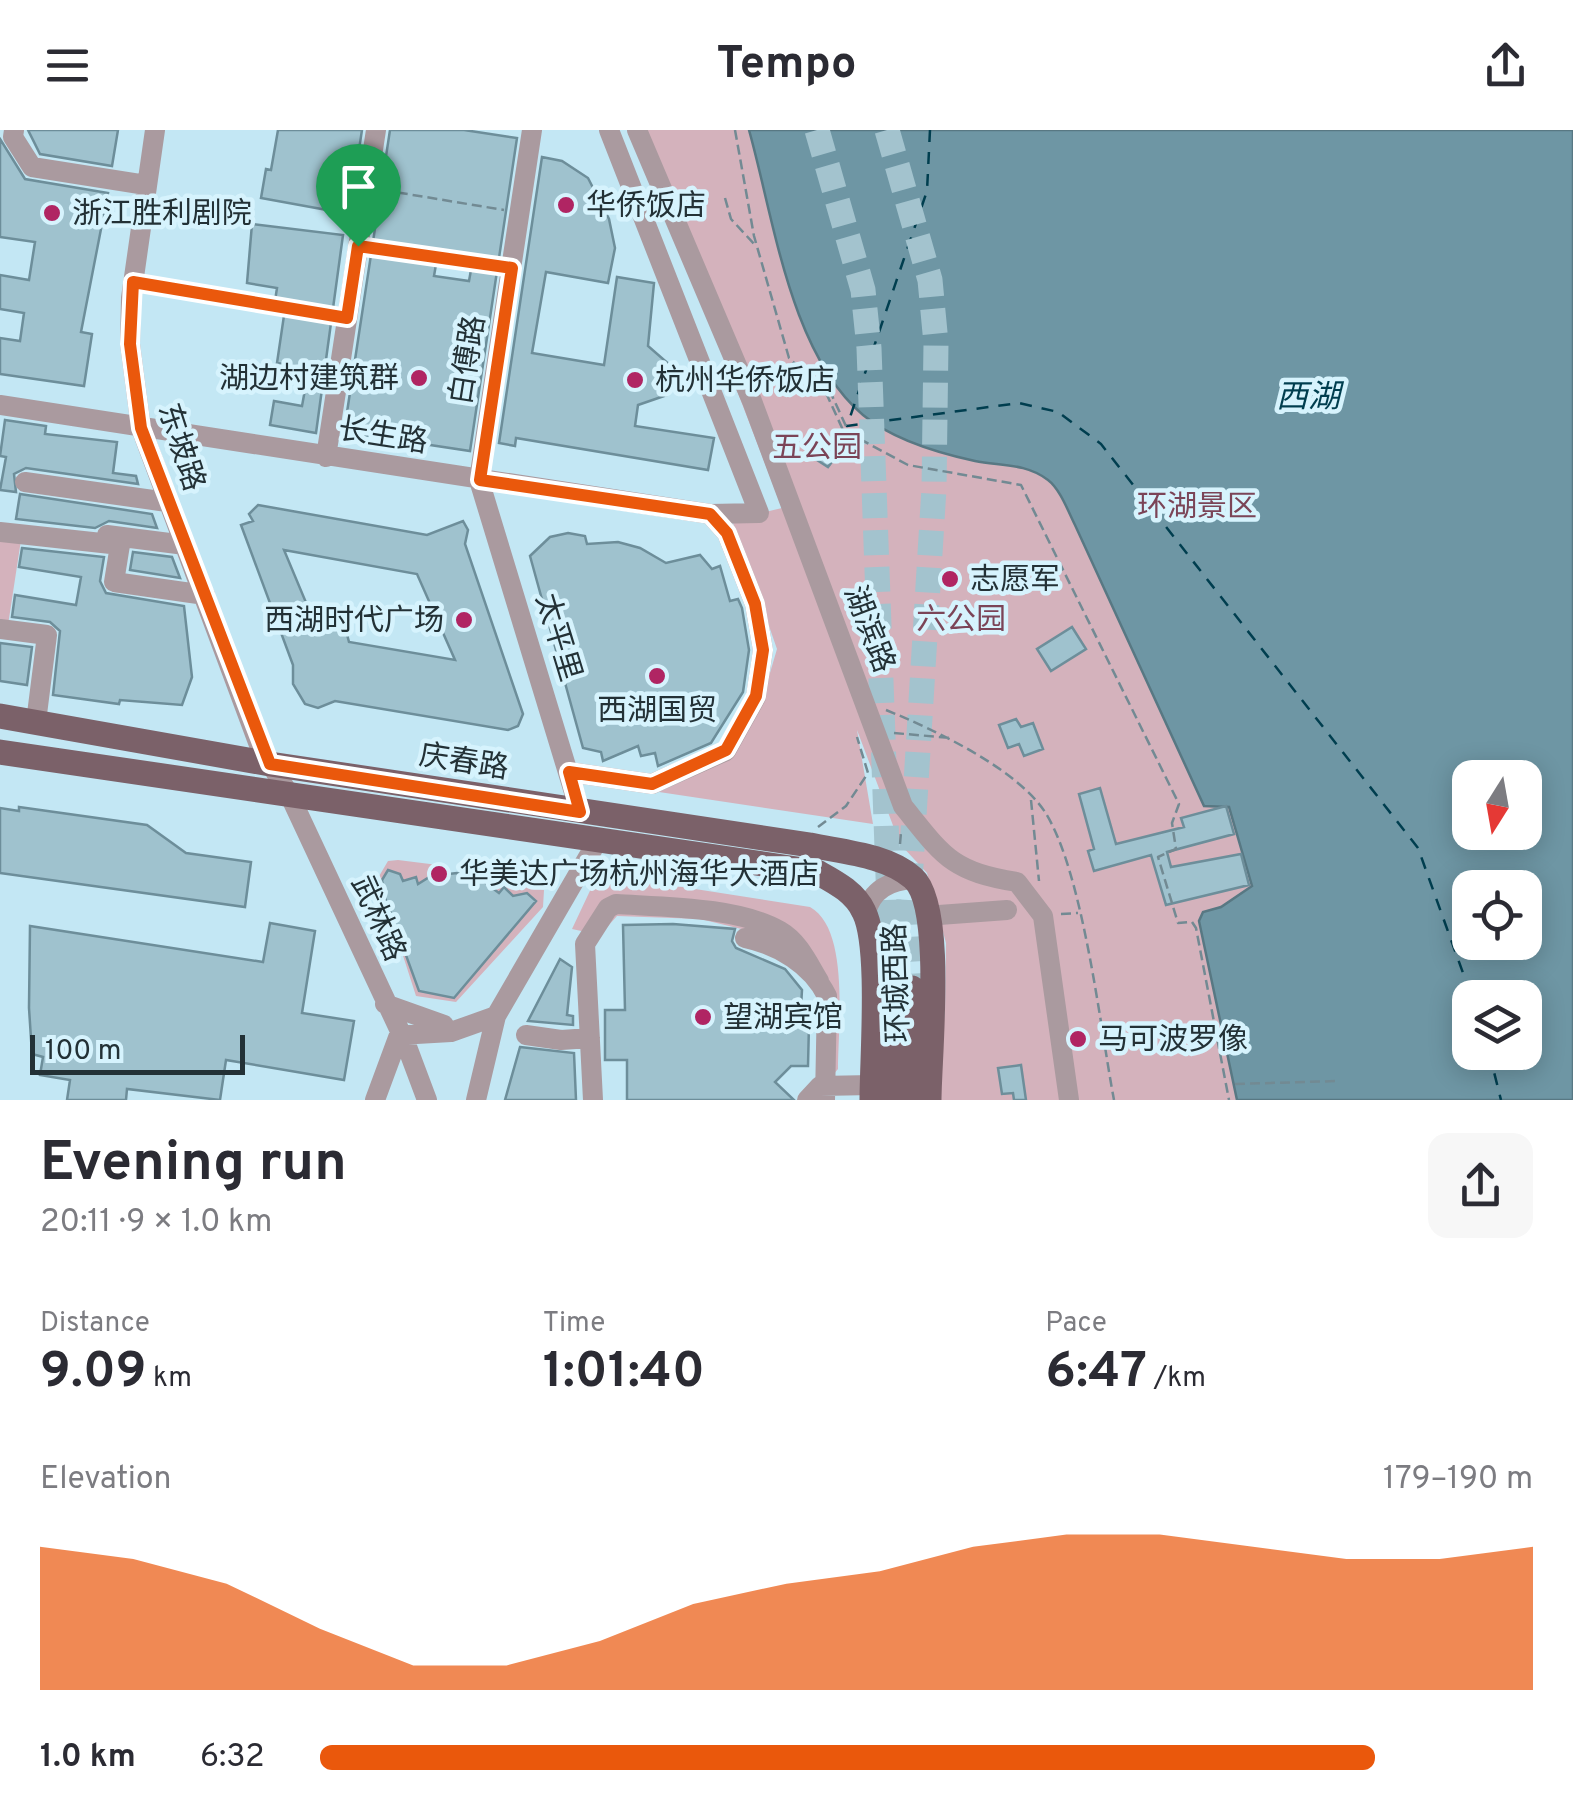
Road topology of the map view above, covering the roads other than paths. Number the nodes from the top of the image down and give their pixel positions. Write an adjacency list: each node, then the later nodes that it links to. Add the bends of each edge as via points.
1 (14, 130): 7 (street, via 32,167)
2 (155, 130): 7 (street, 东坡路)
3 (376, 130): 10 (street)
4 (532, 130): 11 (street, 白傅路)
5 (610, 130): 14 (street, 长生路, via 759,513)
6 (637, 130): 50 (street, 湖滨路, via 752,401 865,702 863,726 903,806 942,855 972,874 1017,882 1043,916)
7 (146, 186): 9 (street, 东坡路, via 130,344)
8 (0, 406): 9 (street, 长生路)
9 (141, 428): 10 (street, 长生路); 13 (street, 东坡路)
10 (326, 456): 11 (street, 长生路)
11 (480, 480): 14 (street, 长生路); 23 (street, 太平里)
12 (25, 482): 13 (street)
13 (166, 502): 16 (street, 东坡路)
14 (710, 514): 23 (street, via 727,533 755,604 763,650 756,696 726,750 652,784)
15 (8, 527): 16 (street); 17 (street, via 120,545 114,582)
16 (184, 545): 17 (street, 东坡路)
17 (205, 594): 22 (street, 东坡路)
18 (0, 629): 20 (street, via 47,636)
19 (0, 716): 20 (main road, 庆春路)
20 (36, 722): 22 (main road, 庆春路)
21 (0, 752): 24 (main road, 庆春路)
22 (270, 764): 24 (street, 武林路); 25 (main road, 庆春路)
23 (569, 772): 25 (street, 太平里)
24 (290, 796): 26 (main road, 庆春路); 34 (street, 武林路)
25 (580, 812): 27 (main road, 庆春路)
26 (598, 840): 30 (main road, 庆春路, via 816,872 851,894); 36 (street)
27 (866, 856): 28 (main road, 庆春路); 31 (street, via 903,856 932,884)
28 (914, 879): 30 (street, 环城西路, via 882,888 869,899); 35 (main road, 环城西路, via 927,914)
29 (1007, 910): 31 (street)
30 (866, 913): 42 (main road, 环城西路)
31 (939, 915): 35 (street)
32 (744, 938): 33 (street, via 775,944)
33 (820, 981): 40 (street, via 797,945 764,924 695,909 616,904 585,944); 41 (street, via 827,996)
34 (385, 1004): 37 (street); 38 (street, 武林路)
35 (936, 1011): 49 (main road, 环城西路)
36 (496, 1016): 37 (street); 45 (street)
37 (465, 1029): 38 (street)
38 (399, 1035): 43 (street); 44 (street, 武林路)
39 (526, 1035): 40 (street)
40 (590, 1038): 46 (street)
41 (826, 1093): 42 (street); 47 (street, via 820,1086)
42 (878, 1095): 48 (main road, 环城西路, via 902,988)
43 (375, 1100)
44 (427, 1100)
45 (476, 1100)
46 (593, 1100)
47 (807, 1100)
48 (910, 1100)
49 (929, 1100)
50 (1069, 1100)

